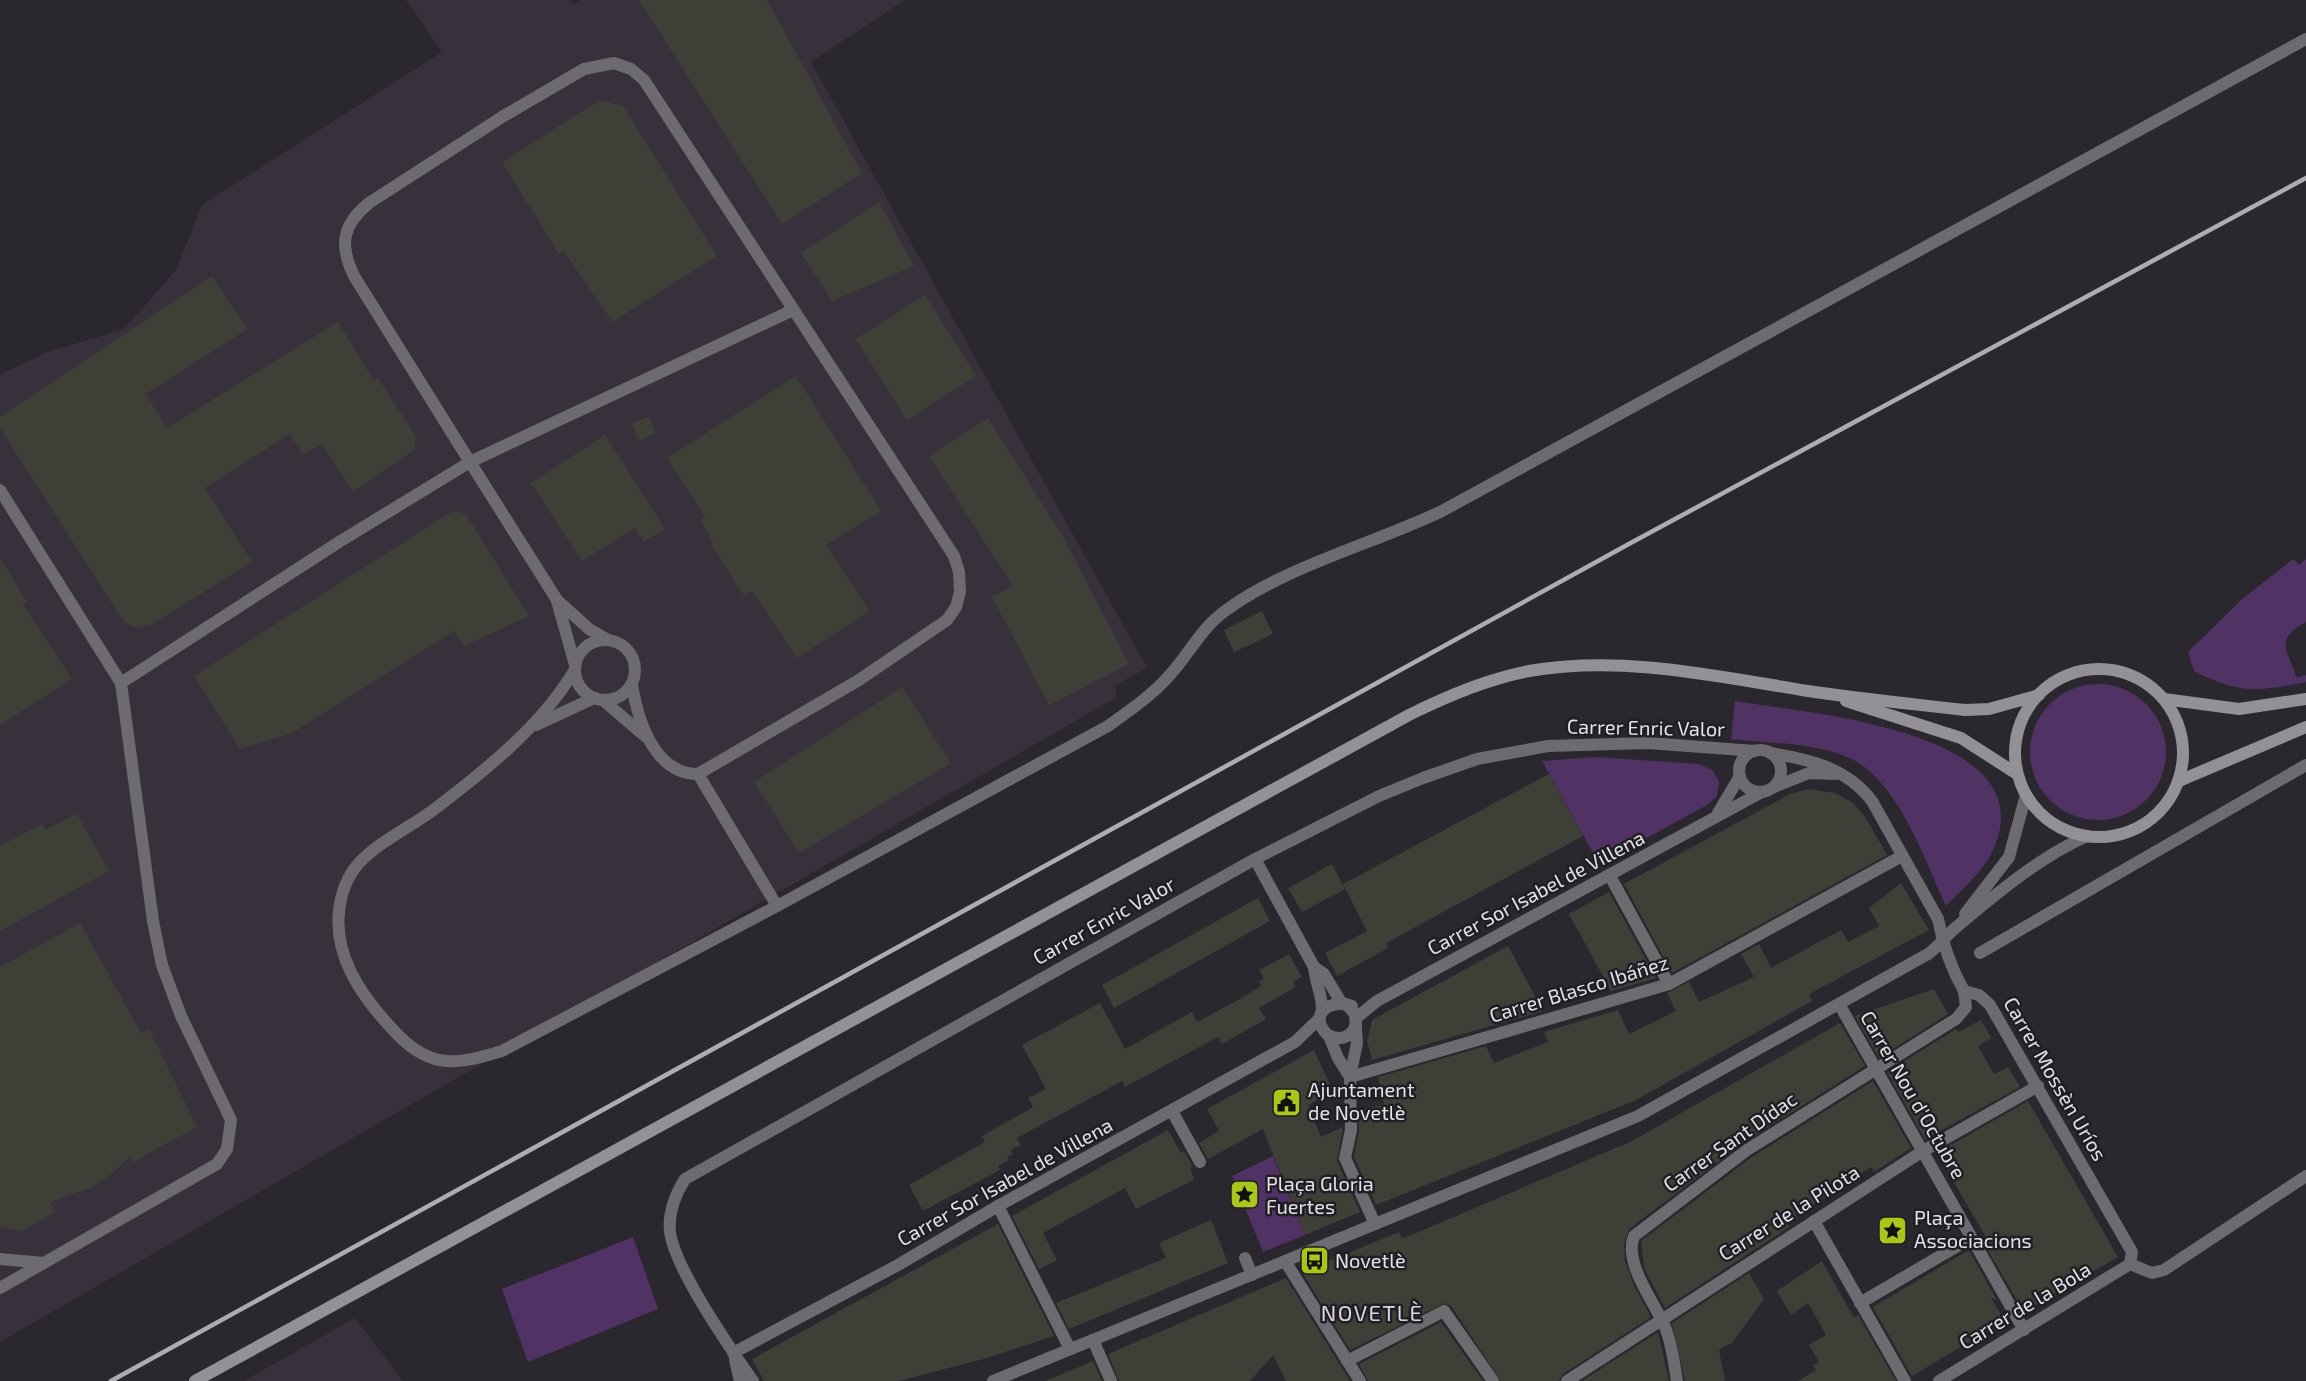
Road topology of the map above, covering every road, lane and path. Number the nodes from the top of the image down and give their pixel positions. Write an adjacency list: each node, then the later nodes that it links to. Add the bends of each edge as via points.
1 (2306, 39): 33 (street, via 1452,505 1395,533 1302,569 1239,601 1208,624 1162,682 1108,726)
2 (793, 310): 3 (street); 3 (street, via 644,80 631,69 614,63 584,69 369,203 347,229 344,245 354,276); 21 (street, via 954,555 960,592 947,620 859,680)
3 (470, 462): 5 (street); 8 (street)
4 (0, 490): 8 (street)
5 (557, 600): 6 (street, via 589,629); 7 (street)
6 (608, 640): 7 (street, via 585,647); 9 (street, via 627,648 633,657 636,675)
7 (575, 668): 14 (street, via 579,686); 16 (street, via 559,696)
8 (121, 683): 61 (street, via 162,965 231,1119 230,1136 217,1164)
9 (632, 685): 14 (street, via 615,699); 17 (street)
10 (1819, 692): 11 (main road, via 1965,710 1989,709); 22 (main road, via 1961,738); 72 (main road, via 1677,670 1580,665 1509,676 1441,699)
11 (2039, 694): 12 (main road, via 2057,680 2103,669 2146,684); 22 (main road, via 2023,718 2015,745)
12 (2163, 699): 13 (main road, via 2239,709); 25 (main road, via 2178,724 2184,753)
13 (2306, 699)
14 (599, 700): 16 (street); 17 (street)
15 (2306, 727): 25 (main road)
16 (527, 730): 33 (street, via 458,791 357,864 345,884 337,935 344,959 372,1005 411,1048 442,1062 461,1062 502,1050)
17 (648, 739): 21 (street, via 666,762 688,774)
18 (1755, 751): 19 (street); 24 (street, via 1741,761); 31 (street, Carrer Enric Valor, via 1608,743 1496,754 1379,796)
19 (1770, 753): 23 (street, via 1810,759); 26 (street, via 1780,769 1778,782)
20 (2306, 765): 36 (street)
21 (698, 774): 33 (street)
22 (2017, 774): 27 (main road)
23 (1841, 775): 26 (street, via 1809,773); 30 (street, via 1864,790)
24 (1740, 776): 26 (street, via 1746,786); 28 (street, Carrer Sor Isabel de Villena)
25 (2179, 781): 29 (main road, via 2168,802 2143,825 2110,836)
26 (1767, 789): 28 (street, Carrer Sor Isabel de Villena)
27 (2026, 795): 29 (main road, via 2042,815 2063,829); 34 (street, via 2009,857)
28 (1713, 819): 32 (street, Carrer Sor Isabel de Villena)
29 (2087, 836): 34 (street, via 2062,847)
30 (1902, 856): 35 (street, via 1938,919); 38 (street, Carrer Blasco Ibáñez)
31 (1255, 859): 37 (street); 70 (street, Carrer Enric Valor, via 685,1179 671,1209 674,1251)
32 (1610, 876): 38 (street); 40 (street, Carrer Sor Isabel de Villena)
33 (777, 906)
34 (1955, 929): 35 (street)
35 (1942, 940): 39 (street); 42 (street, via 1928,954)
36 (1980, 953)
37 (1314, 967): 41 (street, via 1324,974); 43 (street, via 1321,990)
38 (1669, 984): 48 (street, Carrer Blasco Ibáñez)
39 (1964, 991): 47 (street, Carrer Sant Dídac, via 1966,1006 1961,1015); 49 (street, Carrer Mossèn Uríos, via 1979,995 1990,1005)
40 (1377, 1001): 41 (street, Carrer Sor Isabel de Villena, via 1360,1006); 44 (street, Carrer Sor Isabel de Villena)
41 (1344, 1003): 43 (street, via 1330,1004); 44 (street)
42 (1839, 1004): 47 (street, Carrer Nou d'Octubre); 56 (street, via 1638,1116)
43 (1321, 1015): 45 (street, via 1322,1028); 46 (street, Carrer Sor Isabel de Villena)
44 (1356, 1020): 45 (street, via 1346,1037); 48 (street, via 1357,1043)
45 (1328, 1036): 46 (street, Carrer Sor Isabel de Villena); 48 (street)
46 (1295, 1042): 50 (street, Carrer Sor Isabel de Villena)
47 (1875, 1069): 51 (street, Carrer Nou d'Octubre); 66 (street, Carrer Sant Dídac, via 1747,1150 1637,1233 1631,1247 1646,1292)
48 (1350, 1077): 56 (street, via 1351,1130 1346,1158)
49 (2038, 1086): 51 (street, Carrer de la Pilota); 62 (street, Carrer Mossèn Uríos, via 2132,1252)
50 (1172, 1111): 52 (street); 54 (street, Carrer Sor Isabel de Villena)
51 (1923, 1151): 55 (street, Carrer de la Pilota); 57 (street, Carrer Nou d'Octubre)
52 (1200, 1162)
53 (2306, 1176): 62 (street, via 2164,1270 2152,1273)
54 (998, 1206): 69 (street); 70 (street, Carrer Sor Isabel de Villena, via 898,1265)
55 (1814, 1221): 65 (street); 66 (street, Carrer de la Pilota)
56 (1375, 1224): 60 (street)
57 (1971, 1238): 65 (street); 67 (street, Carrer Nou d'Octubre)
58 (1245, 1258): 63 (street)
59 (0, 1259): 61 (street)
60 (1285, 1261): 63 (street); 71 (street)
61 (45, 1263): 64 (street)
62 (2130, 1263): 67 (street, Carrer de la Bola)
63 (1252, 1275): 68 (street)
64 (0, 1287)
65 (1860, 1303): 81 (street)
66 (1660, 1318): 79 (street, Carrer de la Pilota); 80 (street, Carrer Sant Dídac, via 1670,1343)
67 (2024, 1330): 82 (street, Carrer de la Bola)
68 (1093, 1340): 69 (street); 76 (street)
69 (1070, 1349): 75 (street)
70 (733, 1353): 73 (street, Carrer Enric Valor); 74 (street, Carrer Enric Valor)
71 (1347, 1361): 77 (street); 78 (street, via 1444,1311)
72 (195, 1381)
73 (740, 1381)
74 (753, 1381)
75 (993, 1381)
76 (1111, 1381)
77 (1360, 1381)
78 (1492, 1381)
79 (1567, 1381)
80 (1677, 1381)
81 (1905, 1381)
82 (1939, 1381)

